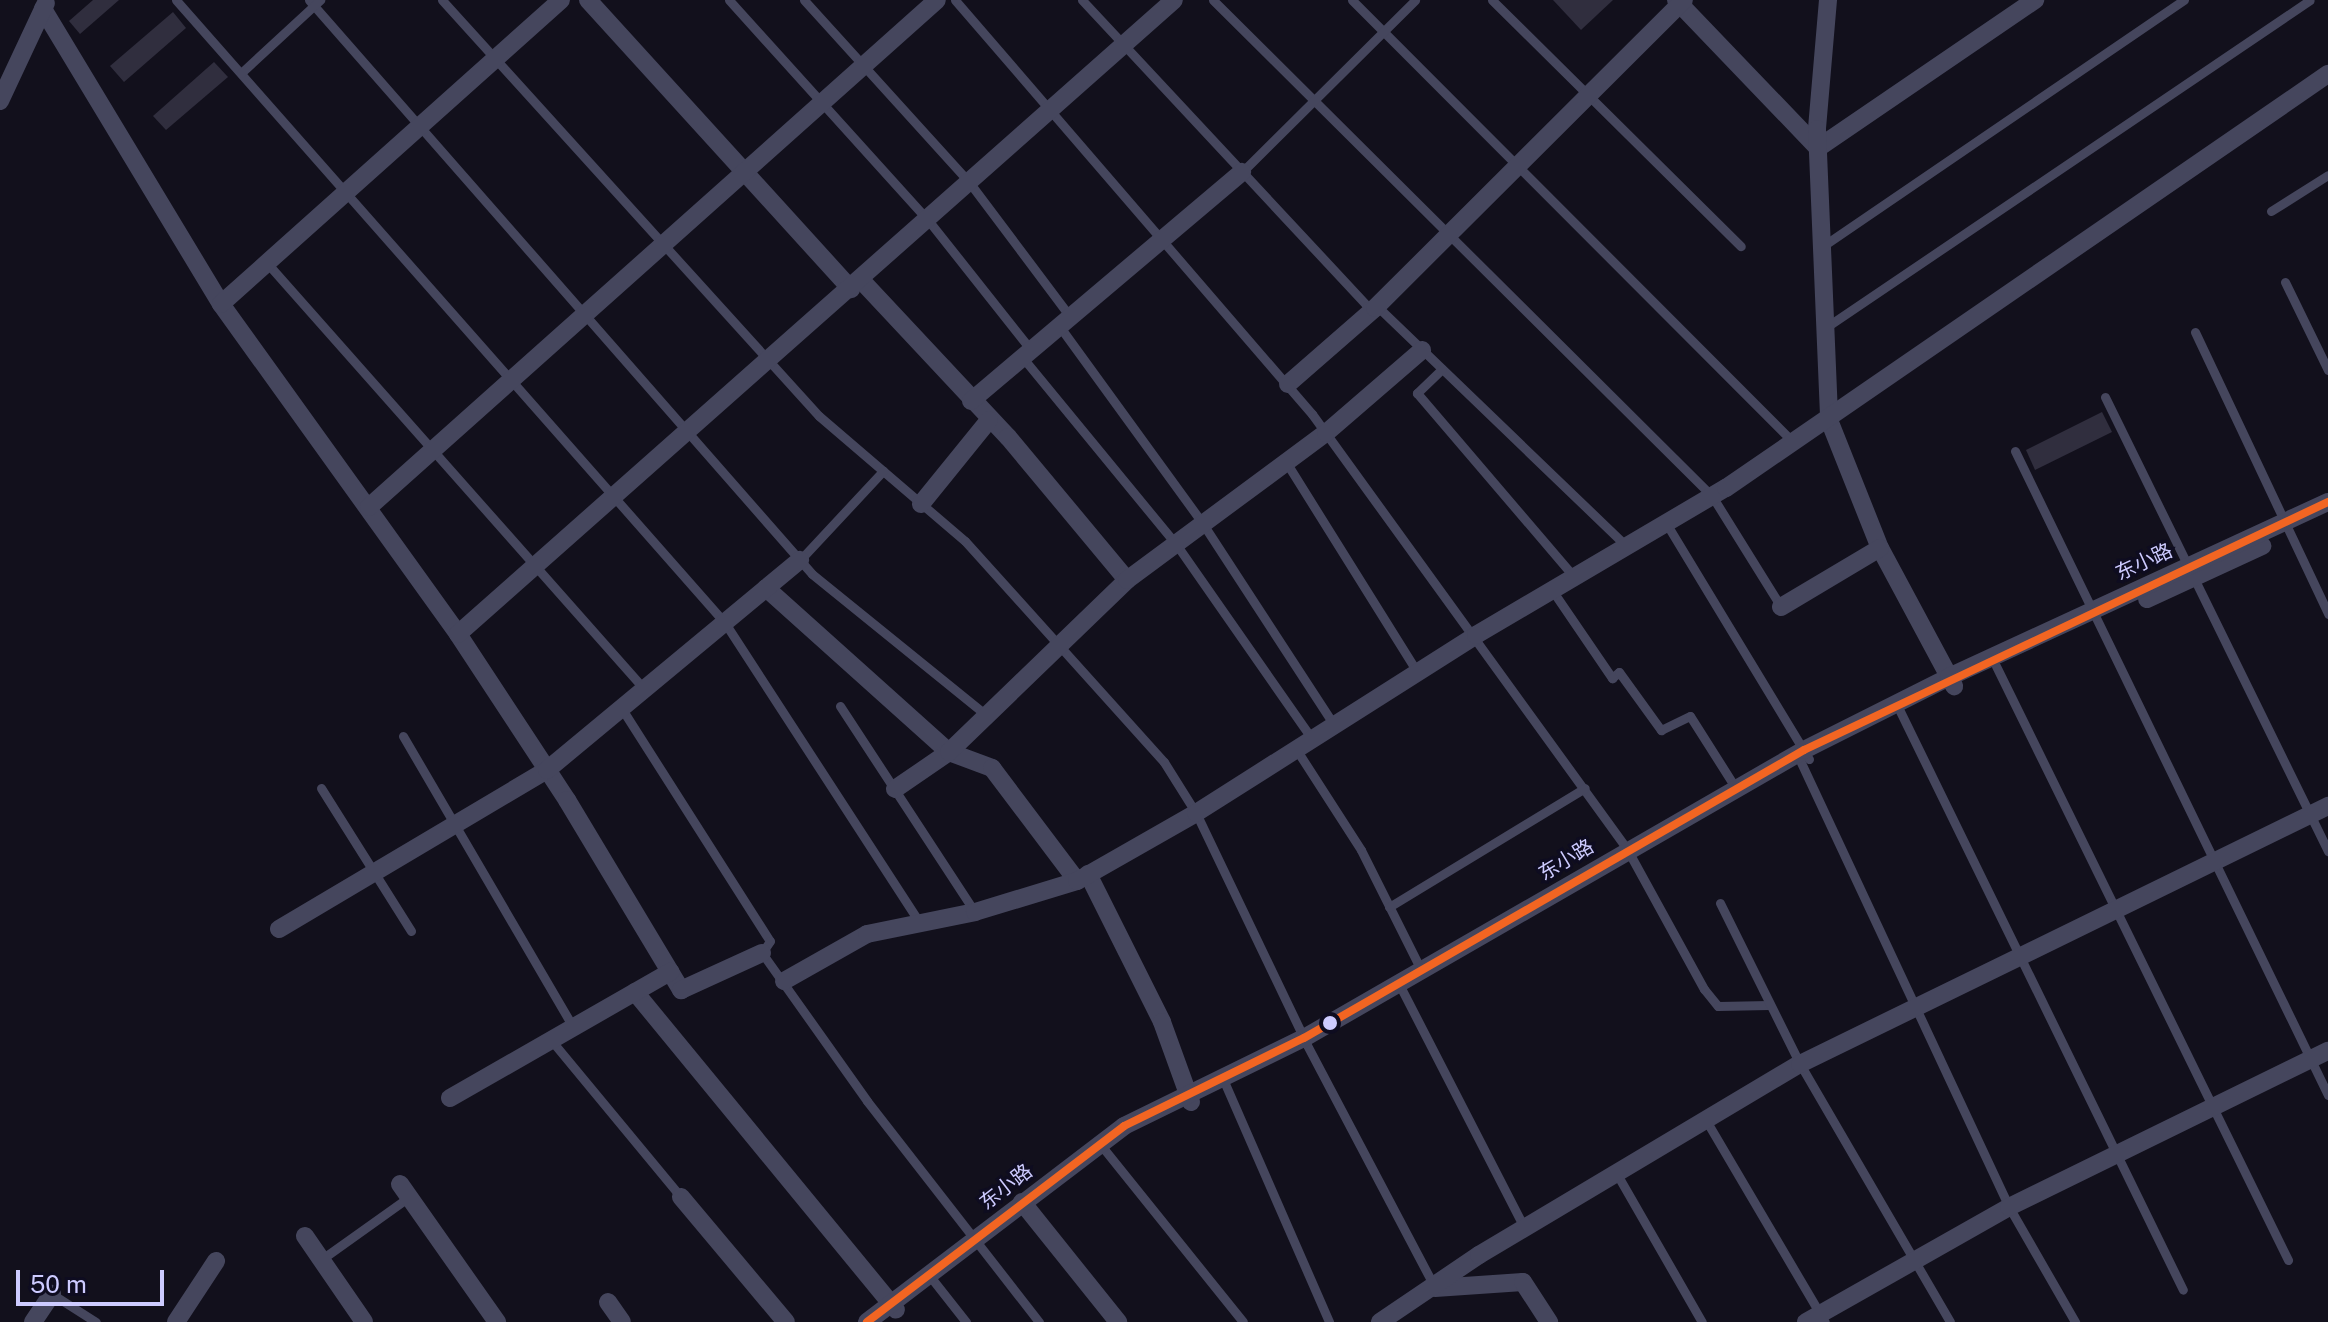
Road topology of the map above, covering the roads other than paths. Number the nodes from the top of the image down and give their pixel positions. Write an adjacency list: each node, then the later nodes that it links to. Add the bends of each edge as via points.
1 (176, 0): 26 (lane)
2 (442, 0): 24 (lane)
3 (561, 0): 24 (street)
4 (588, 0): 37 (street)
5 (729, 0): 31 (lane)
6 (804, 0): 25 (lane)
7 (937, 0): 25 (street)
8 (955, 0): 32 (lane)
9 (1082, 0): 23 (lane)
10 (1174, 0): 23 (street)
11 (1213, 0): 29 (lane)
12 (1352, 0): 22 (lane)
13 (1415, 0): 22 (lane)
14 (1492, 0): 28 (lane)
15 (1828, 0): 34 (street)
16 (2035, 0): 34 (street)
17 (2184, 0): 47 (lane)
18 (2310, 0): 55 (lane)
19 (1680, 1): 28 (street); 34 (street)
20 (314, 2): 26 (lane); 33 (lane)
21 (45, 4): 30 (street); 51 (street)
22 (1383, 32): 29 (lane); 35 (lane)
23 (1123, 45): 32 (street); 36 (lane)
24 (495, 59): 33 (street); 45 (lane)
25 (864, 66): 31 (street); 39 (lane)
26 (241, 73): 40 (lane)
27 (2328, 74): 67 (street)
28 (1590, 95): 35 (street); 46 (lane)
29 (1314, 100): 36 (lane); 43 (lane)
30 (0, 101)
31 (822, 103): 37 (street); 42 (lane)
32 (1052, 107): 39 (street); 44 (lane)
33 (420, 126): 40 (street); 53 (lane)
34 (1818, 148): 47 (street)
35 (1518, 167): 43 (street); 70 (lane)
36 (1242, 172): 44 (street); 52 (lane)
37 (742, 174): 45 (street); 50 (street)
38 (2328, 175): 41 (lane)
39 (969, 182): 42 (street); 54 (lane)
40 (347, 191): 48 (street); 62 (lane)
41 (2271, 211)
42 (928, 220): 50 (street); 58 (lane)
43 (1449, 234): 52 (street); 75 (lane)
44 (1165, 239): 54 (street); 63 (lane)
45 (661, 246): 53 (street); 59 (lane)
46 (1741, 246)
47 (1820, 248): 55 (street)
48 (267, 263): 51 (street); 71 (lane)
49 (2285, 282): 61 (lane)
50 (856, 284): 59 (street); 65 (street)
51 (221, 304): 79 (street)
52 (1375, 308): 57 (lane); 63 (street)
53 (587, 313): 62 (street); 68 (lane)
54 (1065, 323): 58 (street); 82 (lane)
55 (1822, 330): 67 (street)
56 (2195, 332): 83 (lane)
57 (1422, 350): 60 (lane); 69 (street)
58 (1027, 354): 65 (street); 84 (lane)
59 (769, 362): 68 (street); 74 (lane, via 819,416)
60 (1442, 369): 85 (lane); 90 (lane, via 1417,393)
61 (2328, 370)
62 (510, 381): 71 (street); 76 (lane)
63 (1288, 384): 69 (lane)
64 (2105, 397): 89 (lane)
65 (971, 401): 66 (street)
66 (989, 420): 78 (street); 91 (street)
67 (1829, 420): 70 (street); 86 (street)
68 (690, 431): 76 (street); 87 (lane)
69 (1326, 433): 73 (street); 99 (lane)
70 (1794, 443): 75 (street)
71 (433, 450): 79 (street); 88 (lane)
72 (2015, 451): 96 (lane)
73 (1286, 462): 82 (street); 102 (lane)
74 (883, 471): 78 (lane); 87 (lane)
75 (1712, 496): 81 (street); 94 (lane)
76 (614, 498): 88 (street); 97 (lane)
77 (2328, 502): 83 (street, 东小路)
78 (921, 504): 100 (lane, via 965,541)
79 (369, 507): 98 (street)
80 (2328, 514): 83 (street, 东小路)
81 (1666, 523): 85 (street); 113 (lane)
82 (1203, 524): 84 (street); 109 (lane)
83 (2287, 528): 89 (street, 东小路); 95 (lane)
84 (1176, 544): 91 (street); 111 (lane)
85 (1626, 546): 90 (street)
86 (1880, 548): 94 (street); 103 (street)
87 (800, 560): 92 (street); 108 (lane)
88 (538, 565): 98 (street); 104 (lane)
89 (2189, 573): 96 (street, 东小路); 121 (lane)
90 (1574, 577): 93 (street)
91 (1127, 580): 100 (street)
92 (766, 588): 97 (street); 112 (street)
93 (1552, 590): 99 (street); 118 (lane, via 1612,678 1619,672 1661,730 1690,716)
94 (1781, 607)
95 (2328, 614)
96 (2092, 616): 101 (street, 东小路); 103 (street, 东小路); 125 (lane)
97 (725, 623): 104 (street); 132 (lane)
98 (458, 634): 114 (street)
99 (1476, 635): 102 (street); 116 (lane)
100 (1060, 643): 108 (street); 120 (lane, via 1164,762)
101 (1996, 666): 103 (street, 东小路); 130 (lane)
102 (1417, 672): 109 (street)
103 (1951, 681): 106 (street, 东小路)
104 (645, 690): 107 (street)
105 (840, 706): 117 (lane)
106 (1900, 708): 113 (street, 东小路); 136 (lane)
107 (622, 709): 114 (street); 135 (lane, via 770,941)
108 (986, 715): 112 (street)
109 (1334, 725): 111 (street)
110 (403, 736): 122 (lane)
111 (1304, 744): 120 (street); 129 (lane)
112 (949, 752): 117 (street); 127 (street, via 992,768)
113 (1803, 757): 118 (street, 东小路); 143 (lane)
114 (547, 770): 122 (street); 137 (street)
115 (321, 788): 126 (lane)
116 (1585, 788): 124 (lane); 129 (lane)
117 (895, 789): 131 (lane)
118 (1739, 792): 124 (street, 东小路)
119 (2328, 806): 121 (street)
120 (1196, 813): 127 (street); 146 (lane)
121 (2311, 815): 123 (lane); 125 (street)
122 (455, 826): 126 (street); 144 (lane)
123 (2328, 851)
124 (1630, 853): 138 (street, 东小路); 142 (lane, via 1718,1006)
125 (2211, 864): 130 (street); 148 (lane)
126 (376, 875): 133 (street); 134 (lane)
127 (1082, 878): 131 (street); 153 (street, via 1162,1022)
128 (1720, 903): 142 (lane)
129 (1389, 907): 138 (lane)
130 (2118, 907): 136 (street); 154 (lane)
131 (975, 912): 132 (street)
132 (920, 923): 139 (street, via 867,934)
133 (279, 929)
134 (411, 931)
135 (762, 953): 137 (street, via 681,990); 139 (lane)
136 (2016, 956): 143 (street); 157 (lane)
137 (670, 972): 141 (street)
138 (1423, 975): 140 (street, 东小路)
139 (784, 981): 165 (lane, via 867,1101)
140 (1401, 988): 146 (street, 东小路); 163 (lane)
141 (635, 992): 144 (street); 175 (street)
142 (1769, 1005): 149 (lane)
143 (1915, 1005): 149 (street); 162 (lane)
144 (573, 1027): 145 (street)
145 (551, 1040): 152 (street); 160 (lane)
146 (1306, 1041): 150 (street, 东小路); 171 (lane)
147 (2328, 1051): 148 (street)
148 (2310, 1060): 151 (lane); 154 (street)
149 (1800, 1064): 155 (street); 167 (lane)
150 (1225, 1082): 153 (street, 东小路); 190 (lane)
151 (2328, 1095)
152 (450, 1098)
153 (1190, 1099): 156 (street, 东小路)
154 (2213, 1106): 157 (street); 168 (lane)
155 (1707, 1122): 158 (street); 176 (lane)
156 (1101, 1146): 161 (street, 东小路); 189 (lane)
157 (2116, 1154): 162 (street); 172 (lane)
158 (1618, 1176): 163 (street); 192 (lane)
159 (404, 1190): 166 (lane); 183 (street)
160 (681, 1197): 185 (street)
161 (1024, 1205): 165 (street, 东小路); 188 (street)
162 (2009, 1207): 167 (street); 194 (lane)
163 (1525, 1229): 171 (street)
164 (305, 1236): 166 (street)
165 (976, 1242): 170 (street, 东小路); 187 (lane)
166 (322, 1259): 182 (street)
167 (1913, 1260): 176 (street); 193 (lane)
168 (2288, 1260)
169 (216, 1261): 181 (street)
170 (931, 1278): 175 (street, 东小路); 186 (lane)
171 (1435, 1288): 178 (street); 191 (street, via 1523,1282)
172 (2183, 1290)
173 (52, 1294): 179 (street); 180 (lane)
174 (608, 1302): 184 (street)
175 (893, 1307): 177 (street, 东小路)
176 (1817, 1319)
177 (872, 1321)
178 (1385, 1321)
179 (33, 1322)
180 (96, 1322)
181 (176, 1322)
182 (364, 1322)
183 (497, 1322)
184 (622, 1322)
185 (786, 1322)
186 (966, 1322)
187 (1039, 1322)
188 (1118, 1322)
189 (1243, 1322)
190 (1329, 1322)
191 (1549, 1322)
192 (1702, 1322)
193 (1950, 1322)
194 (2075, 1322)

